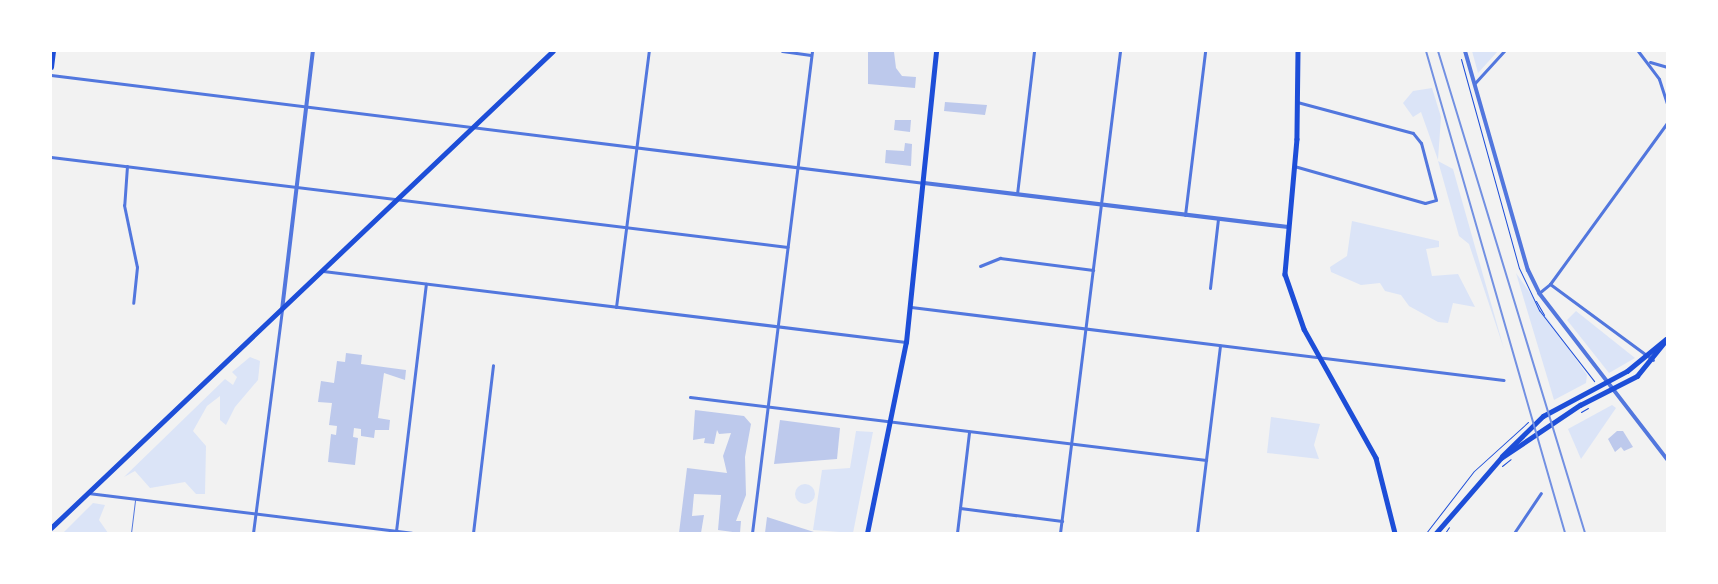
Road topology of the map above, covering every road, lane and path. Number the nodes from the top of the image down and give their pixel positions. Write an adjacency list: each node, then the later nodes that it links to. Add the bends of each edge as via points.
1 (53, 51): 17 (main road)
2 (313, 51): 23 (street)
3 (553, 51): 25 (main road)
4 (649, 51): 26 (street)
5 (782, 51): 14 (street)
6 (936, 51): 31 (main road)
7 (1034, 51): 33 (street)
8 (1120, 51): 35 (street)
9 (1205, 51): 36 (street)
10 (1298, 51): 21 (main road)
11 (1465, 51): 20 (street)
12 (1504, 51): 20 (street)
13 (1638, 51): 16 (street)
14 (812, 53): 30 (street)
15 (1460, 55): 63 (path, via 1513,246 1534,298)
16 (1647, 61): 18 (street); 22 (street)
17 (51, 67)
18 (1667, 67)
19 (51, 75): 23 (street)
20 (1474, 84): 47 (street, via 1528,270)
21 (1296, 102): 29 (main road); 29 (street, via 1413,133 1421,143 1436,200 1425,203)
22 (1667, 103)
23 (306, 107): 25 (street); 32 (street)
24 (1667, 124): 45 (street)
25 (474, 127): 26 (street); 34 (main road)
26 (637, 147): 30 (street); 39 (street)
27 (51, 157): 28 (street)
28 (127, 166): 32 (street); 48 (street, via 124,205 137,267)
29 (1294, 166): 38 (main road)
30 (798, 167): 31 (street); 40 (street)
31 (924, 182): 33 (street); 50 (main road)
32 (296, 187): 34 (street); 51 (street)
33 (1017, 194): 35 (street)
34 (398, 199): 39 (street); 43 (main road)
35 (1101, 204): 36 (street); 42 (street)
36 (1185, 215): 37 (street)
37 (1218, 219): 38 (street); 46 (street)
38 (1288, 227): 58 (main road, via 1286,278)
39 (626, 228): 40 (street); 49 (street)
40 (788, 247): 52 (street)
41 (980, 266): 42 (street, via 1000,258)
42 (1093, 270): 53 (street)
43 (323, 271): 44 (street); 51 (main road)
44 (426, 284): 49 (street); 85 (street)
45 (1550, 284): 47 (street); 57 (street)
46 (1210, 288)
47 (1539, 294): 62 (street)
48 (134, 304)
49 (616, 307): 52 (street)
50 (911, 307): 53 (street); 55 (main road)
51 (282, 310): 78 (main road); 82 (street)
52 (778, 327): 55 (street); 66 (street)
53 (1086, 328): 56 (street); 71 (street)
54 (1667, 339): 57 (main road); 59 (main road)
55 (906, 342): 69 (main road)
56 (1220, 345): 58 (street); 75 (street)
57 (1647, 356): 59 (street); 62 (main road)
58 (1320, 357): 61 (street); 95 (main road, via 1376,458)
59 (1653, 360): 64 (main road, via 1637,376)
60 (493, 365): 89 (street)
61 (1504, 380)
62 (1606, 380): 64 (street); 73 (main road, via 1543,416 1512,441)
63 (1594, 381)
64 (1612, 389): 73 (main road); 74 (street)
65 (690, 397): 66 (street)
66 (768, 407): 69 (street); 90 (street)
67 (1589, 407): 68 (path)
68 (1573, 416)
69 (890, 422): 70 (street); 91 (main road)
70 (969, 432): 71 (street); 81 (street)
71 (1071, 444): 75 (street); 83 (street)
72 (1518, 454): 76 (path)
73 (1501, 458): 97 (main road)
74 (1667, 459)
75 (1206, 460): 94 (street)
76 (1496, 472)
77 (1458, 489): 96 (path)
78 (88, 493): 80 (street); 84 (main road)
79 (1541, 494): 98 (street)
80 (136, 499): 82 (street); 86 (lane)
81 (960, 508): 83 (street); 92 (street)
82 (256, 514): 85 (street); 87 (street)
83 (1062, 521): 93 (street)
84 (51, 528)
85 (396, 531): 88 (street)
86 (131, 533)
87 (253, 533)
88 (412, 533)
89 (473, 533)
90 (752, 533)
91 (867, 533)
92 (957, 533)
93 (1060, 533)
94 (1197, 533)
95 (1396, 533)
96 (1426, 533)
97 (1436, 533)
98 (1514, 533)

